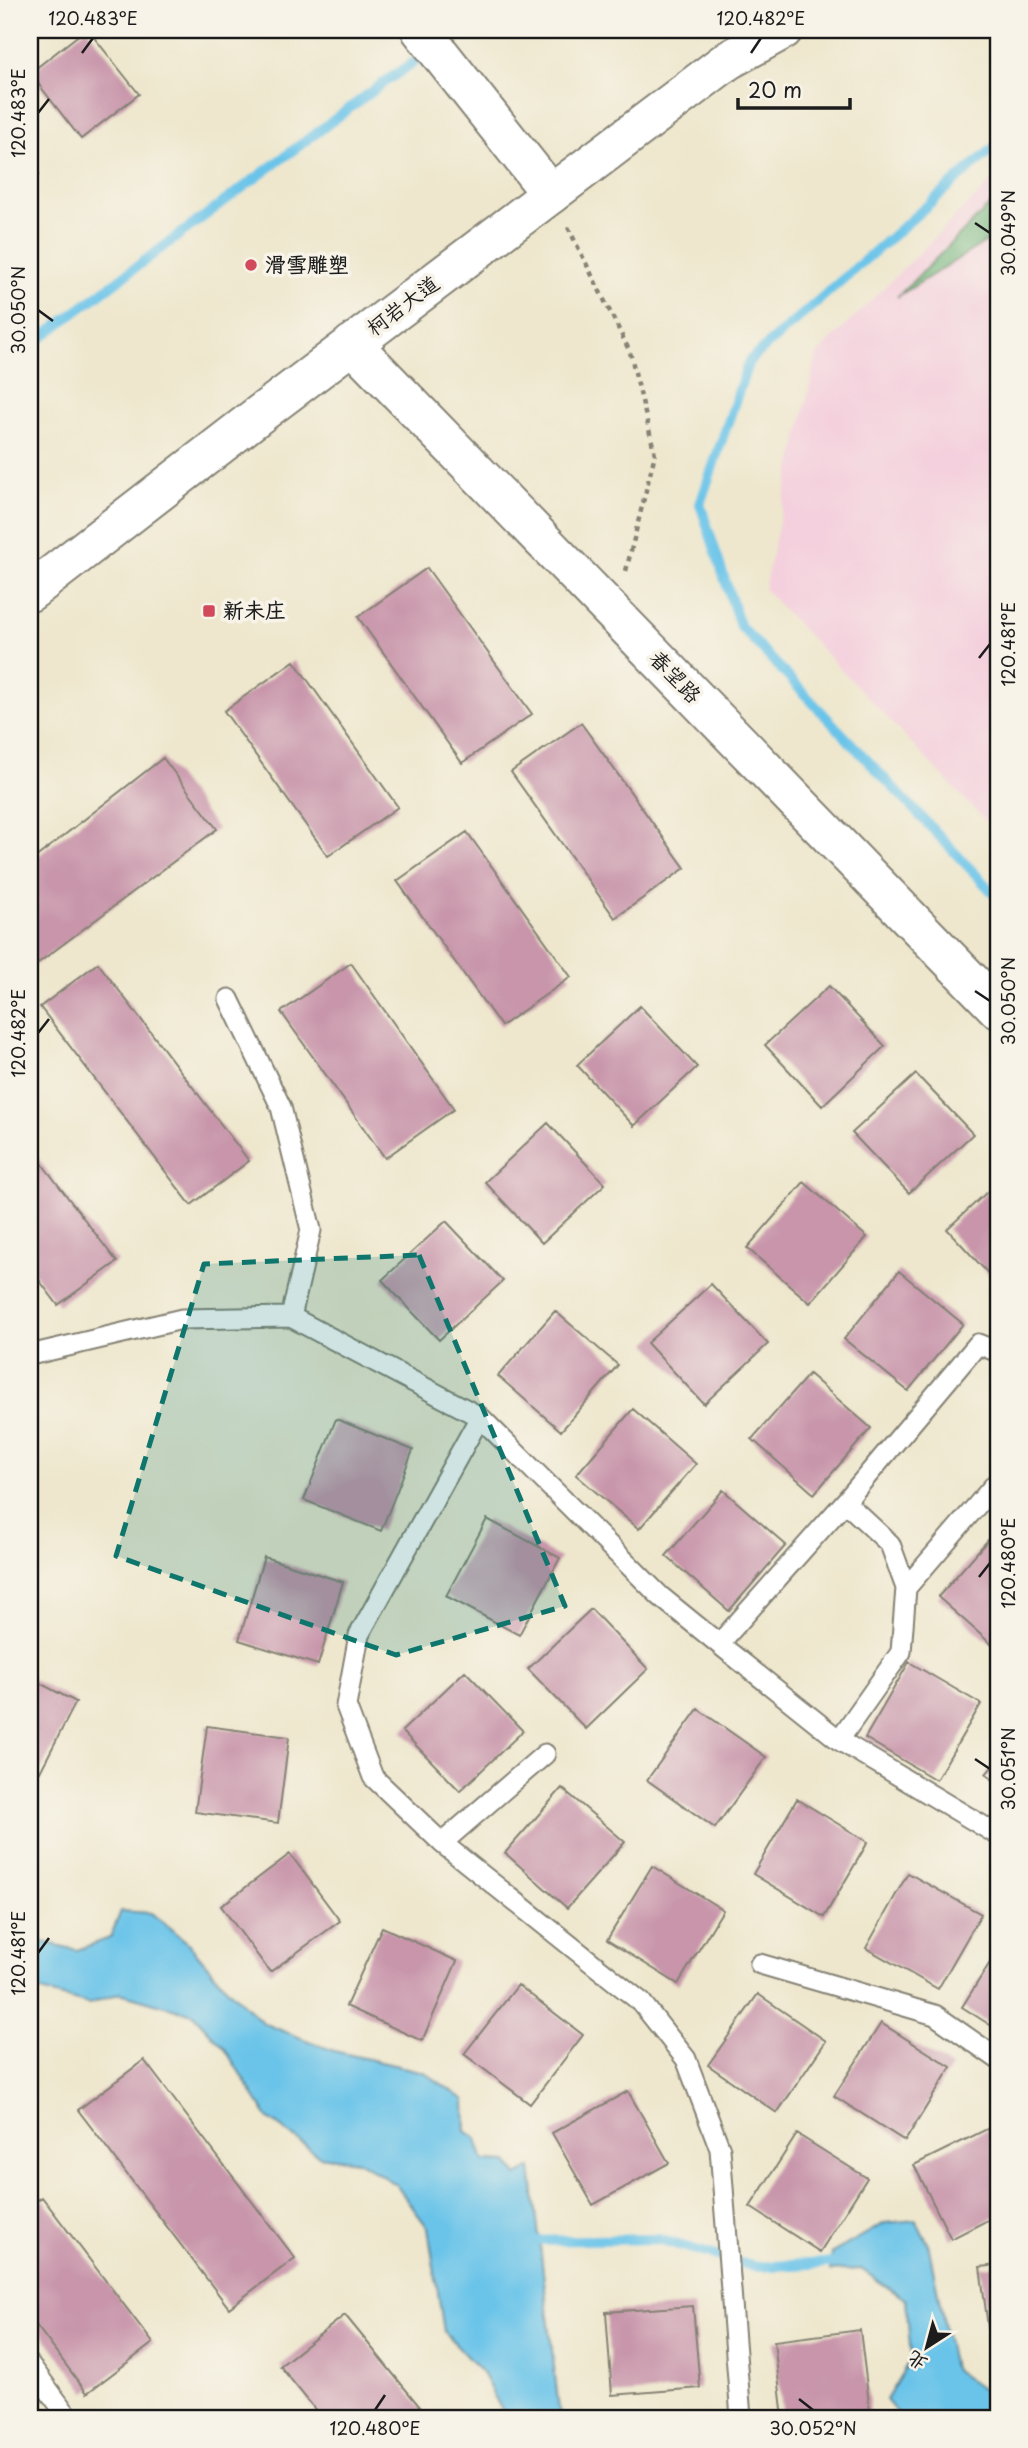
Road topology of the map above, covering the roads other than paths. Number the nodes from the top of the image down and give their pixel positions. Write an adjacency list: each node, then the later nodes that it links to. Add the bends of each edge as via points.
1 (421, 30): 3 (street)
2 (783, 30): 3 (street, 柯岩大道, via 727,61)
3 (551, 194): 4 (street, 柯岩大道)
4 (352, 344): 5 (street, 柯岩大道); 7 (street, 春望路)
5 (30, 592)
6 (229, 999): 8 (lane, via 281,1107 311,1230)
7 (998, 1009)
8 (291, 1317): 10 (lane, via 182,1319); 11 (lane)
9 (998, 1352): 13 (lane, via 978,1344)
10 (30, 1355)
11 (480, 1417): 15 (lane, via 660,1596); 19 (lane, via 359,1635 346,1706 373,1777)
12 (998, 1481): 14 (lane)
13 (845, 1502): 14 (lane, via 890,1544); 15 (lane)
14 (906, 1588): 16 (lane, via 901,1652)
15 (719, 1644): 16 (lane)
16 (839, 1740): 18 (lane)
17 (545, 1754): 19 (lane)
18 (998, 1835)
19 (442, 1843): 24 (lane, via 641,2001 686,2059 720,2149)
20 (760, 1964): 21 (lane, via 934,2015)
21 (998, 2059)
22 (30, 2365): 23 (lane)
23 (69, 2418)
24 (741, 2418)

